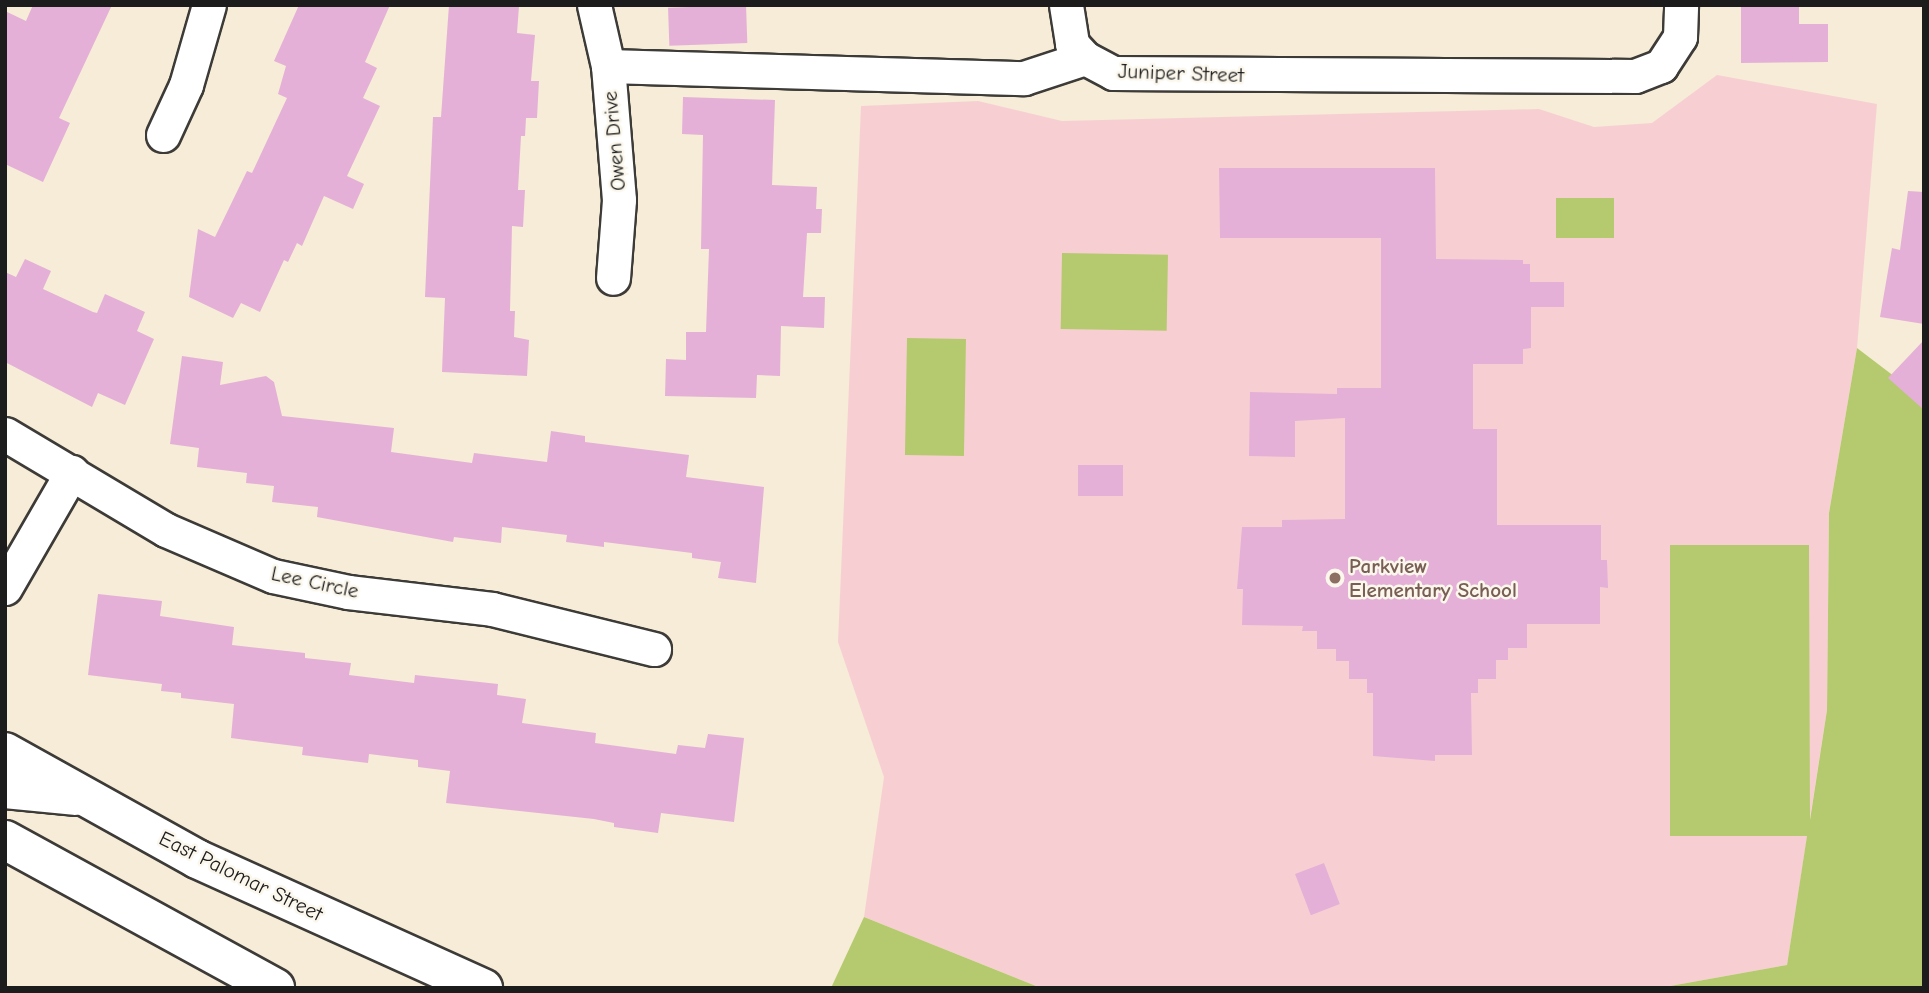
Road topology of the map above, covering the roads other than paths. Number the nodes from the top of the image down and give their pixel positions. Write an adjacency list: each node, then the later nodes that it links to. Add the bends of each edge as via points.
1 (209, 5): 7 (street, via 186,85)
2 (594, 5): 6 (street, Owen Drive)
3 (1066, 5): 5 (street, via 1072,44)
4 (1681, 5): 5 (street, Juniper Street, via 1680,37 1661,66 1635,76 1141,76 1112,73)
5 (1085, 58): 6 (street, via 1024,79)
6 (608, 66): 8 (street, Owen Drive, via 619,200)
7 (163, 135)
8 (613, 278)
9 (5, 434): 10 (street, Lee Circle)
10 (72, 472): 11 (street); 12 (street, Lee Circle, via 166,530 273,576 348,592 492,609)
11 (5, 588)
12 (653, 649)
13 (5, 752): 15 (main road, East Palomar Street)
14 (5, 789): 15 (main road)
15 (91, 797): 18 (main road, East Palomar Street, via 197,859)
16 (5, 840): 17 (main road)
17 (275, 988)
18 (483, 988)

